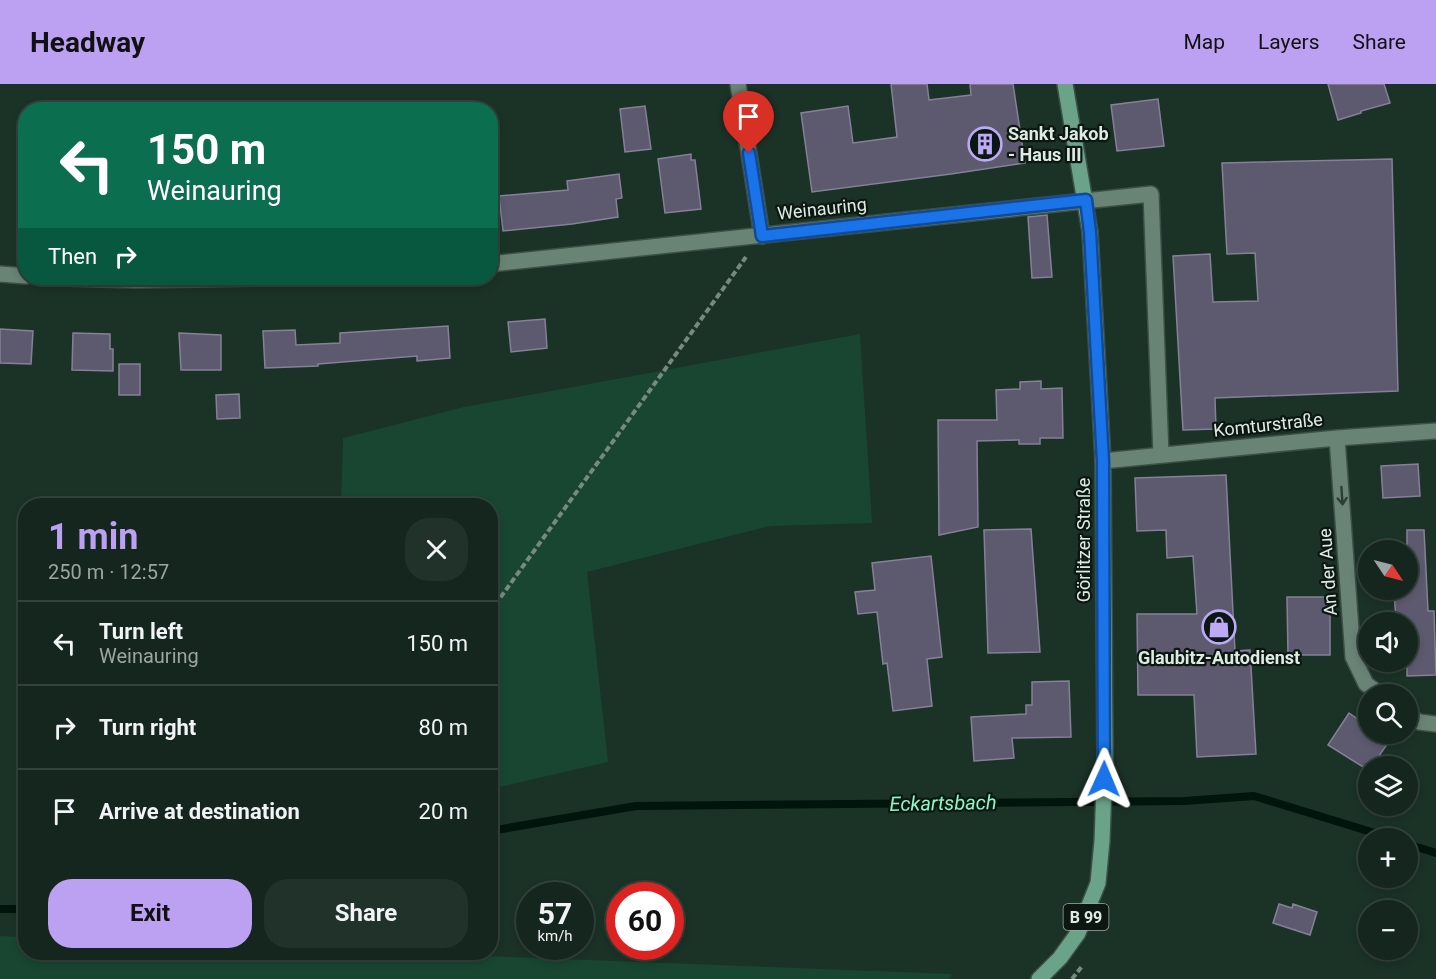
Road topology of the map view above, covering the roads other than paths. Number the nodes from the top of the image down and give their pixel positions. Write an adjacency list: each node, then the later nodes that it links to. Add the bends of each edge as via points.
1 (738, 84): 4 (street)
2 (1065, 84): 3 (main road, Görlitzer Straße / B 99)
3 (1086, 200): 4 (street, Weinauring); 10 (street, Weinauring, via 1151,194); 11 (main road, Görlitzer Straße / B 99)
4 (762, 236): 5 (street, Weinauring)
5 (498, 263)
6 (0, 274): 7 (street)
7 (18, 275)
8 (1436, 431): 9 (street, Komturstraße)
9 (1337, 438): 10 (street, Komturstraße); 12 (street, An der Aue, one-way to 12, via 1353,657)
10 (1161, 455): 11 (street, Komturstraße)
11 (1103, 461): 15 (main road, Görlitzer Straße / B 99, via 1105,758 1098,883 1078,933)
12 (1366, 684)
13 (1418, 721): 14 (street)
14 (1436, 724)
15 (1040, 979)

